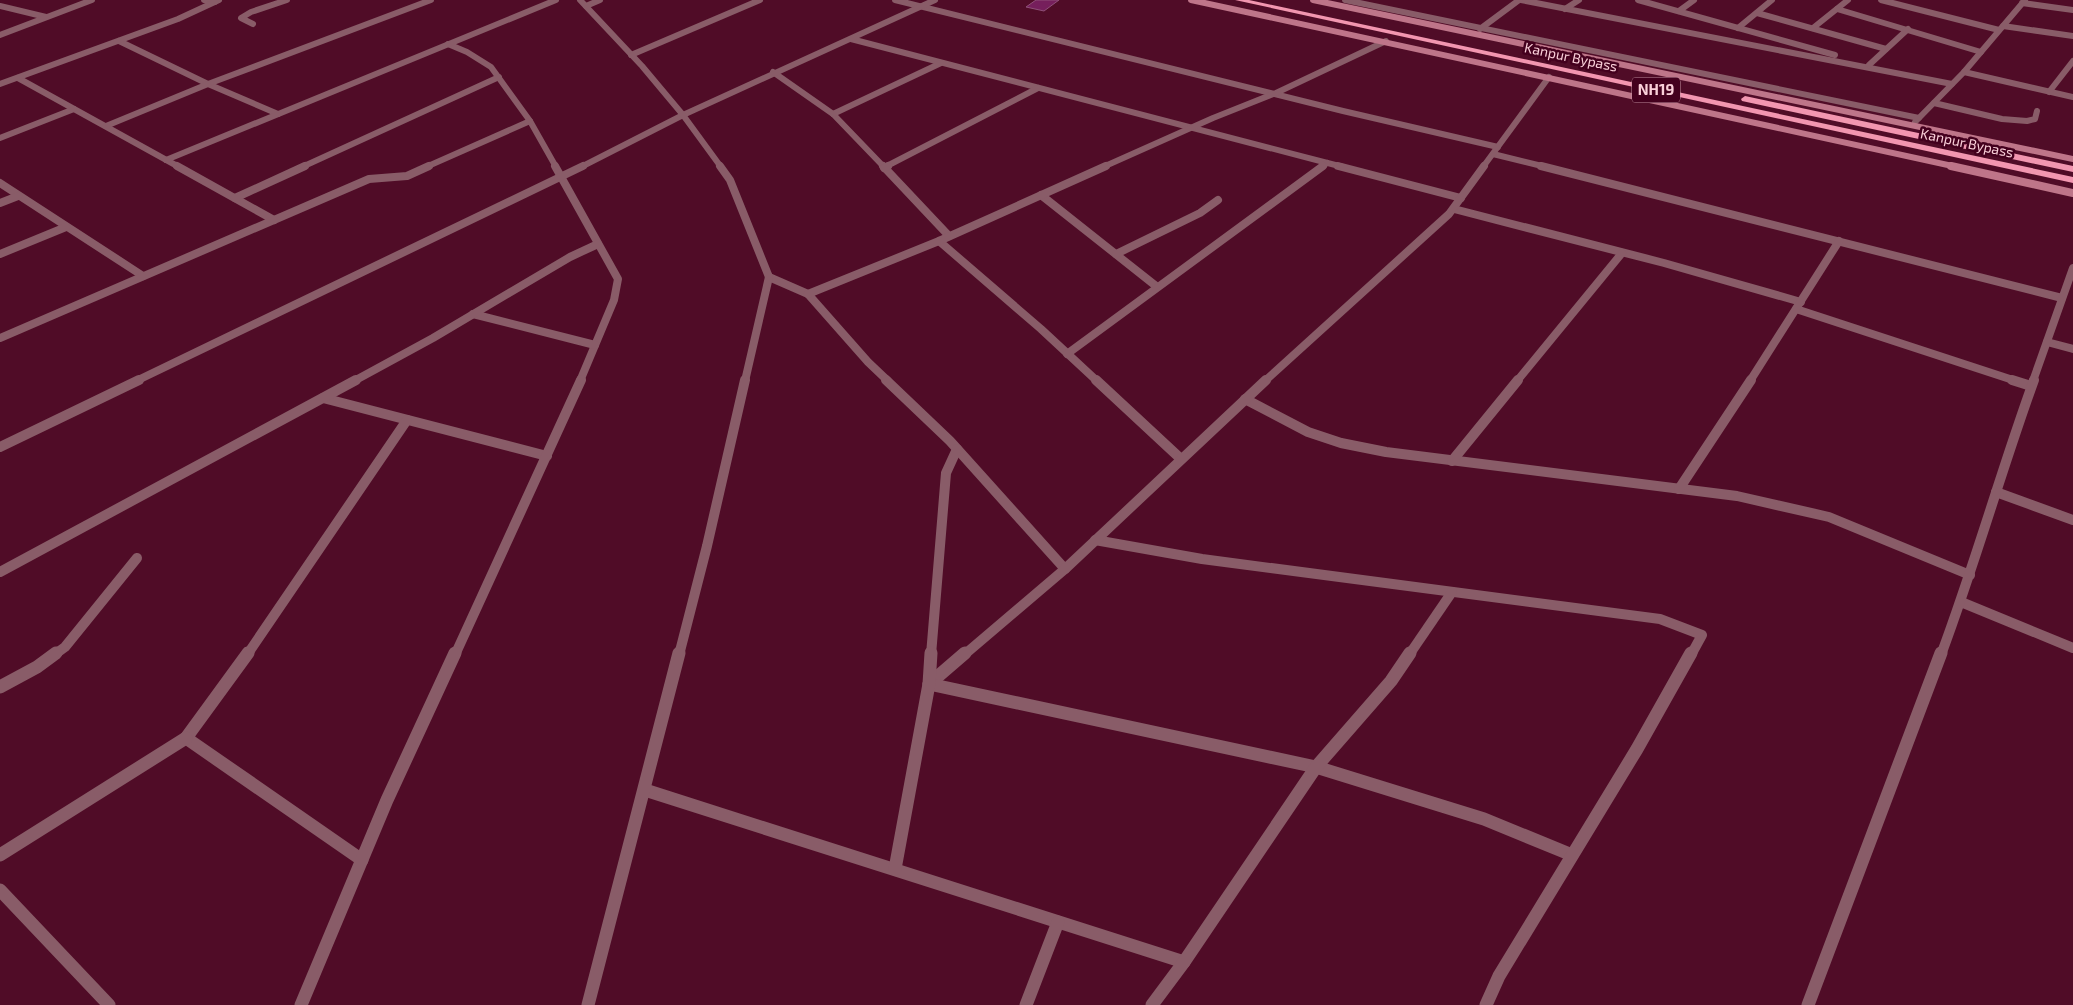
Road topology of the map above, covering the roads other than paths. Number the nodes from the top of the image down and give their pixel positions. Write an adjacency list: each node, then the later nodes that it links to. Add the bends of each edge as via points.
1 (92, 0): 34 (street)
2 (204, 0): 23 (street)
3 (287, 0): 35 (street, via 241,18)
4 (431, 0): 62 (street)
5 (556, 0): 46 (street)
6 (600, 0): 25 (street)
7 (760, 0): 49 (street)
8 (895, 0): 28 (street)
9 (935, 0): 28 (street)
10 (1191, 0): 45 (main road)
11 (1239, 0): 87 (highway, Kanpur Bypass / NH19)
12 (1277, 0): 85 (highway, Kanpur Bypass / NH19)
13 (1313, 0): 76 (main road)
14 (1345, 0): 26 (street)
15 (1371, 0): 26 (street)
16 (1520, 0): 29 (street); 39 (street)
17 (1579, 0): 29 (street)
18 (1638, 0): 32 (street)
19 (1694, 0): 32 (street)
20 (1772, 0): 33 (street)
21 (1848, 0): 30 (street)
22 (1881, 0): 38 (street)
23 (217, 1): 44 (street)
24 (2024, 2): 31 (street); 38 (street)
25 (583, 3): 49 (street)
26 (1364, 4): 39 (street)
27 (0, 6): 34 (street)
28 (920, 7): 43 (street); 66 (street)
29 (1565, 9): 55 (street)
30 (1837, 9): 37 (street); 40 (street)
31 (2073, 10)
32 (1679, 12): 36 (street)
33 (1757, 13): 36 (street); 37 (street)
34 (46, 17): 41 (street)
35 (253, 24)
36 (1738, 28): 52 (street)
37 (1813, 28): 47 (street)
38 (2001, 28): 42 (street); 48 (street)
39 (1480, 29): 74 (street)
40 (1908, 29): 47 (street); 48 (street)
41 (0, 35)
42 (2073, 36)
43 (851, 38): 51 (street); 53 (street)
44 (119, 41): 60 (street); 62 (street)
45 (1386, 42): 58 (main road); 66 (street)
46 (448, 44): 57 (street, via 467,52); 71 (street)
47 (1886, 48): 52 (street)
48 (1981, 52): 54 (street)
49 (632, 55): 73 (street)
50 (2073, 62): 56 (street)
51 (941, 63): 64 (street); 72 (street)
52 (1869, 65): 55 (street)
53 (773, 72): 72 (street); 73 (street)
54 (1964, 72): 63 (street); 65 (street)
55 (1905, 75): 63 (street)
56 (2062, 75): 59 (street); 65 (street)
57 (499, 77): 75 (street); 92 (street)
58 (1549, 77): 80 (street); 89 (main road)
59 (2073, 77)
60 (18, 78): 61 (street); 69 (street)
61 (0, 84)
62 (208, 84): 71 (street); 77 (street)
63 (1952, 84): 68 (street)
64 (1038, 88): 78 (street); 84 (street)
65 (2049, 92): 67 (street)
66 (1276, 93): 78 (street); 80 (street)
67 (2073, 98)
68 (1934, 102): 70 (street, via 2016,121 2032,121); 74 (street)
69 (74, 109): 77 (street); 79 (street)
70 (2038, 110)
71 (278, 114): 82 (street)
72 (833, 114): 84 (street)
73 (683, 115): 86 (street); 108 (street, via 730,180)
74 (1919, 118): 76 (street)
75 (530, 121): 86 (street); 97 (street, via 407,176 369,179)
76 (1912, 125): 81 (main road)
77 (106, 126): 82 (street)
78 (1192, 128): 83 (street); 90 (street)
79 (0, 138)
80 (1496, 150): 93 (street); 101 (street)
81 (2073, 158)
82 (166, 160): 92 (street)
83 (1327, 163): 93 (street); 109 (street)
84 (884, 168): 99 (street)
85 (2073, 169)
86 (562, 178): 102 (street); 123 (street)
87 (2073, 180)
88 (0, 183): 91 (street)
89 (2073, 193)
90 (1041, 195): 99 (street); 105 (street)
91 (18, 196): 95 (street); 98 (street)
92 (235, 198): 97 (street)
93 (1461, 198): 96 (street)
94 (1218, 200): 105 (street, via 1200,213)
95 (0, 203)
96 (1454, 209): 103 (street); 121 (street)
97 (274, 220): 107 (street)
98 (66, 227): 104 (street); 107 (street)
99 (949, 236): 100 (street)
100 (939, 241): 111 (street); 118 (street)
101 (1839, 241): 110 (street); 112 (street)
102 (598, 244): 113 (street); 116 (street, via 618,280 614,300)
103 (1622, 253): 112 (street); 127 (street)
104 (0, 254)
105 (1116, 254): 109 (street)
106 (2073, 268): 110 (street)
107 (143, 276): 114 (street)
108 (769, 277): 111 (street); 143 (street, via 707,546)
109 (1156, 286): 118 (street)
110 (2067, 291): 115 (street)
111 (808, 294): 124 (street, via 868,362)
112 (1798, 305): 119 (street); 128 (street)
113 (474, 314): 116 (street); 120 (street)
114 (0, 338)
115 (2047, 342): 117 (street); 119 (street)
116 (595, 345): 125 (street)
117 (2073, 349)
118 (1067, 354): 126 (street)
119 (2031, 386): 129 (street)
120 (323, 398): 122 (street); 134 (street)
121 (1245, 399): 126 (street); 127 (street, via 1308,432 1341,444)
122 (407, 420): 125 (street); 141 (street, via 260,637)
123 (0, 447)
124 (957, 449): 133 (street); 139 (street, via 946,472)
125 (547, 456): 146 (street)
126 (1181, 459): 131 (street)
127 (1452, 460): 128 (street)
128 (1679, 489): 135 (street, via 1737,496 1829,517)
129 (1996, 492): 130 (street); 135 (street)
130 (2073, 520)
131 (1095, 540): 133 (street); 136 (street, via 1202,559)
132 (137, 558): 140 (street, via 65,647)
133 (1065, 569): 139 (street)
134 (0, 572)
135 (1970, 575): 137 (street)
136 (1452, 592): 142 (street, via 1391,681); 145 (street, via 1660,619 1702,635)
137 (1961, 602): 138 (street); 157 (street)
138 (2073, 648)
139 (929, 684): 142 (street); 147 (street)
140 (0, 687)
141 (186, 738): 144 (street); 146 (street)
142 (1316, 767): 145 (street, via 1484,819); 150 (street)
143 (644, 790): 147 (street); 153 (street)
144 (0, 855)
145 (1572, 855): 156 (street, via 1499,976)
146 (362, 860): 152 (street)
147 (895, 869): 149 (street)
148 (0, 890): 151 (street)
149 (1058, 922): 150 (street); 154 (street)
150 (1184, 962): 155 (street)
151 (109, 1005)
152 (301, 1005)
153 (588, 1005)
154 (1026, 1005)
155 (1152, 1005)
156 (1486, 1005)
157 (1808, 1005)

